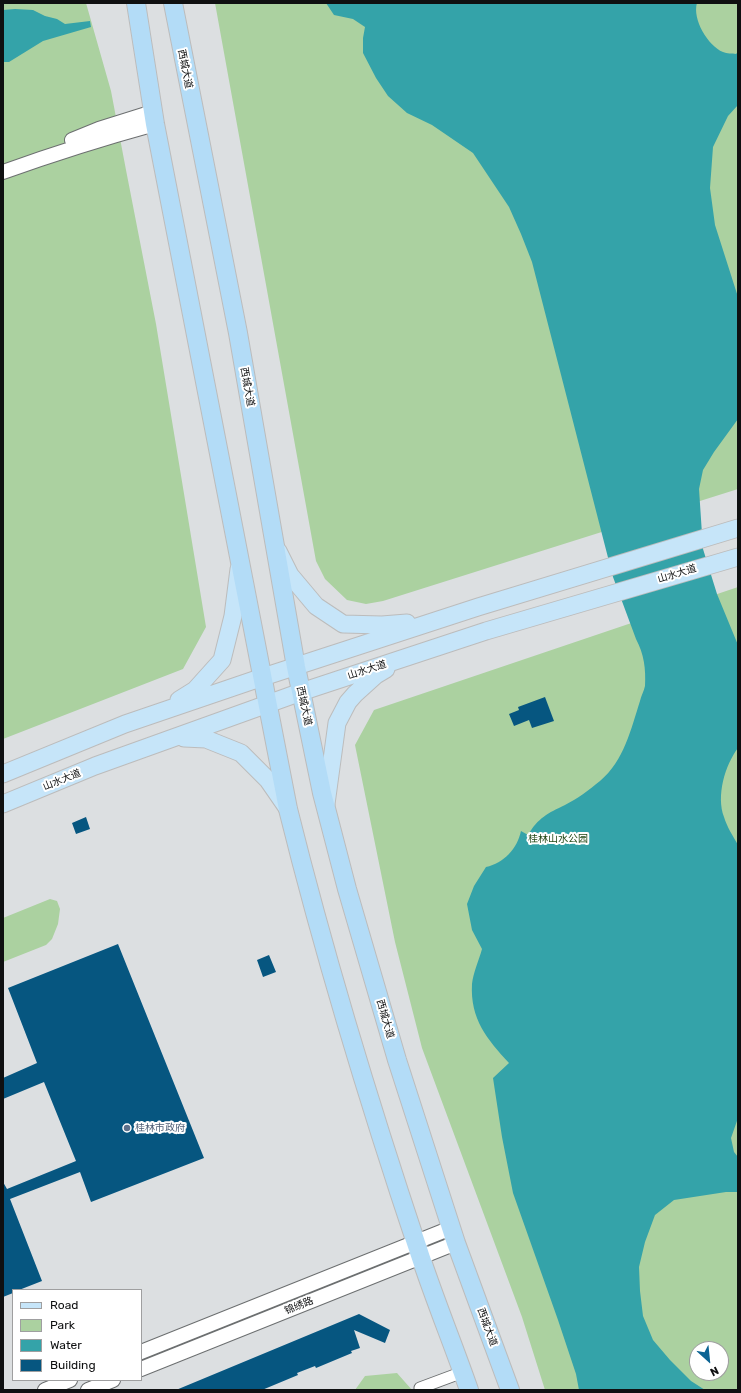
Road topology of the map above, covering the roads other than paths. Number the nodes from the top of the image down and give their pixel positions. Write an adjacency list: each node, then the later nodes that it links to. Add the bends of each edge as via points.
1 (136, 3): 3 (highway)
2 (173, 3): 7 (highway, 西城大道, via 238,333)
3 (154, 118): 4 (street, via 99,129); 5 (street, via 107,138); 9 (highway)
4 (3, 166)
5 (3, 172)
6 (738, 528): 10 (main road)
7 (275, 546): 10 (main road, via 290,575 316,606 343,624); 12 (highway, 西城大道)
8 (738, 557): 11 (main road, 山水大道)
9 (240, 560): 13 (highway); 16 (main road, via 234,616 222,660 195,690)
10 (431, 622): 12 (main road)
11 (412, 655): 14 (main road, 山水大道); 20 (main road, via 376,675 348,702 337,723)
12 (296, 667): 13 (main road); 14 (highway, 西城大道)
13 (263, 677): 15 (highway); 16 (main road)
14 (301, 692): 15 (main road, 山水大道); 20 (highway, 西城大道)
15 (268, 704): 17 (main road, 山水大道); 21 (highway)
16 (163, 711): 18 (main road)
17 (174, 738): 19 (main road, 山水大道, via 95,766); 21 (main road, via 206,739 241,753 268,780)
18 (3, 774)
19 (3, 804)
20 (326, 806): 22 (highway, 西城大道, via 396,1060)
21 (288, 808): 23 (highway, via 311,900)
22 (454, 1236): 23 (street, 锦绣路); 33 (highway, 西城大道)
23 (418, 1250): 24 (street, 锦绣路); 25 (street, 锦绣路); 26 (highway)
24 (142, 1352)
25 (142, 1369)
26 (463, 1372): 29 (street); 32 (highway)
27 (68, 1381): 30 (street)
28 (110, 1381): 31 (street)
29 (420, 1388)
30 (45, 1390)
31 (88, 1390)
32 (470, 1390)
33 (510, 1390)

